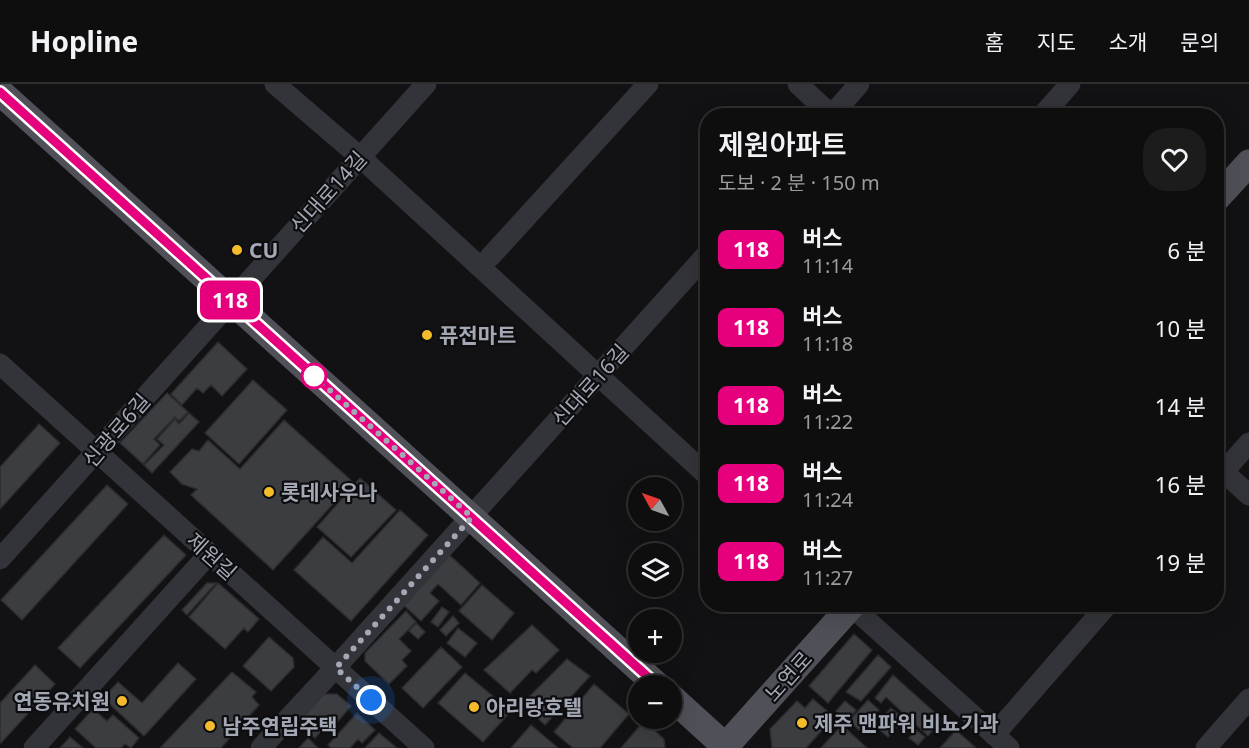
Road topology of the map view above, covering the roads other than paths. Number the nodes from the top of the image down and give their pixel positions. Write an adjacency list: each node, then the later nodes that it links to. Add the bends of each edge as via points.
1 (275, 84): 11 (street)
2 (426, 84): 11 (street, 신대로14길)
3 (648, 84): 14 (street)
4 (798, 84): 8 (street)
5 (859, 84): 9 (street)
6 (1070, 84): 10 (street)
7 (0, 92): 16 (main road)
8 (824, 108)
9 (838, 108)
10 (1049, 108)
11 (360, 157): 16 (street, 신대로14길); 18 (street)
12 (1249, 163): 13 (main road)
13 (1224, 190)
14 (490, 256)
15 (700, 262): 18 (street, 신대로16길)
16 (230, 300): 20 (street, 신광로6길); 25 (main road)
17 (0, 364): 20 (street, 제원길)
18 (599, 376): 22 (street); 25 (street, 신대로16길)
19 (1249, 443): 21 (street)
20 (97, 452): 26 (street, 제원길); 27 (street, 신광로6길)
21 (1224, 467)
22 (700, 469)
23 (1224, 476): 24 (street)
24 (1249, 495)
25 (472, 517): 31 (street, 신대로16길); 32 (main road)
26 (209, 554): 31 (street, 제원길); 37 (street)
27 (0, 559)
28 (845, 612): 36 (main road, 노연로)
29 (859, 612): 35 (street)
30 (1102, 612): 35 (street)
31 (336, 668): 38 (street, 신대로16길); 39 (street, 제원길)
32 (646, 675)
33 (1249, 699): 40 (street)
34 (682, 707): 36 (main road)
35 (1001, 742)
36 (726, 747)
37 (34, 748)
38 (261, 748)
39 (424, 748)
40 (1206, 748)

